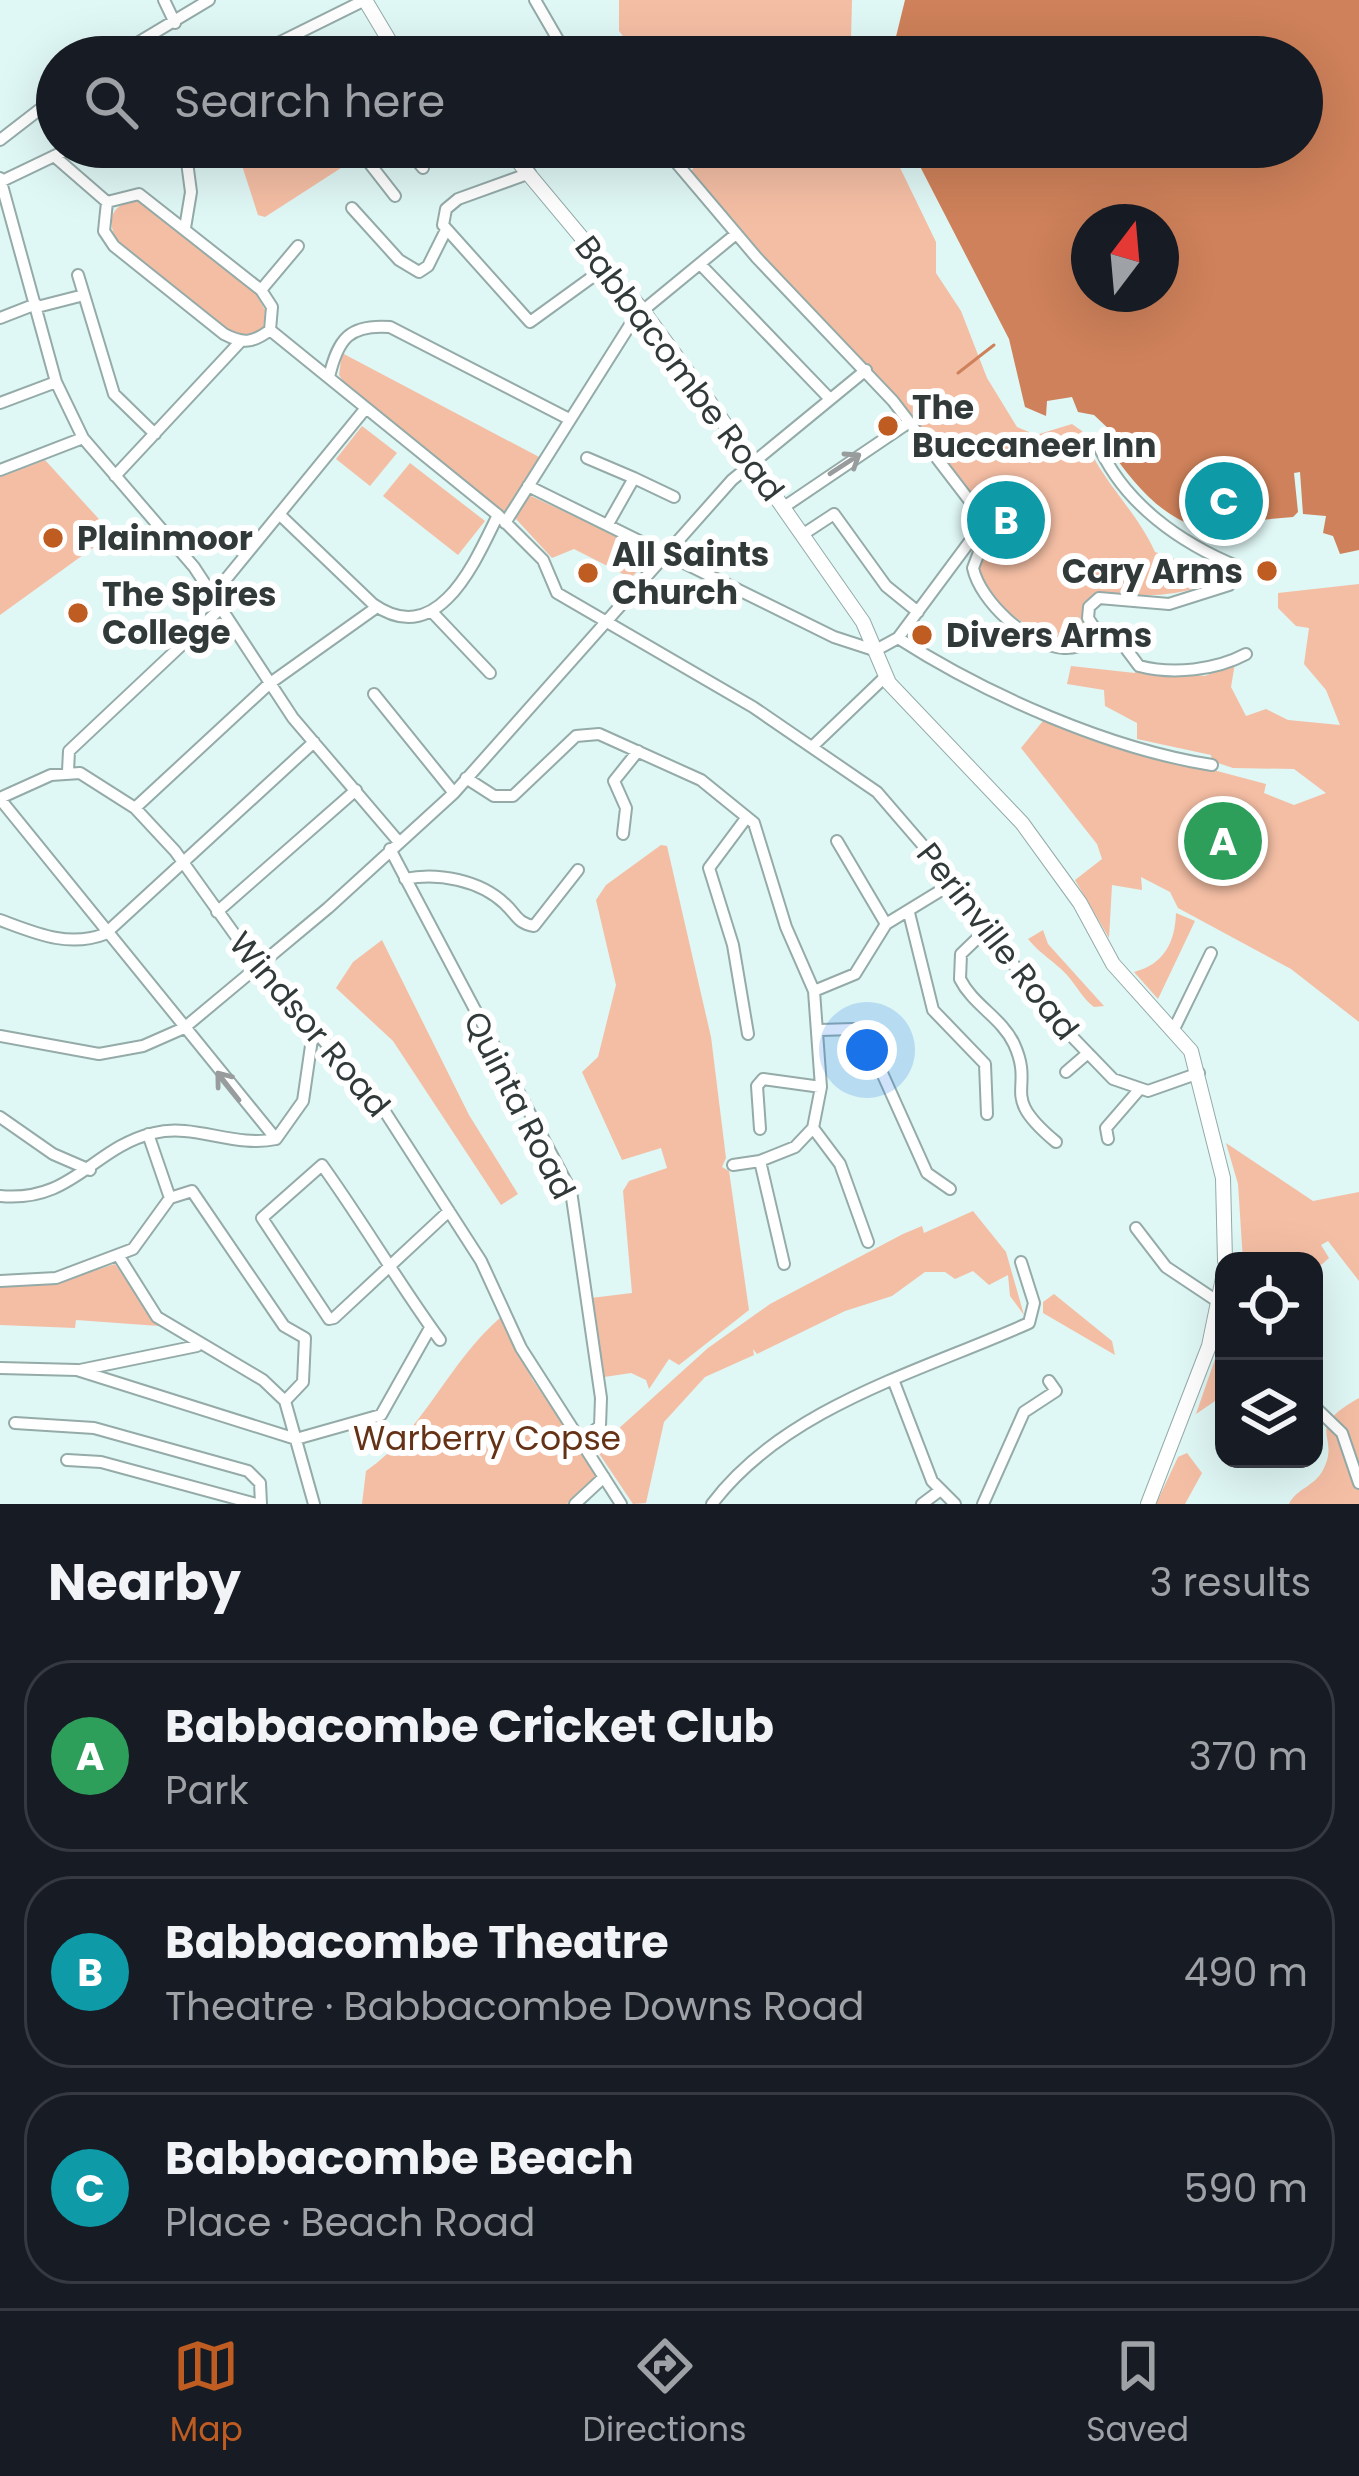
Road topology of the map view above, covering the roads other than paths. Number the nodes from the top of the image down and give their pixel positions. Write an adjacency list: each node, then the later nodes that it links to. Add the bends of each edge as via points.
1 (164, 0): 5 (street)
2 (209, 0): 5 (street)
3 (365, 0): 7 (street); 8 (main road)
4 (535, 0): 9 (street)
5 (175, 23): 6 (street)
6 (152, 36)
7 (292, 36)
8 (386, 36)
9 (556, 36)
10 (36, 112): 11 (street)
11 (0, 140)
12 (36, 164): 19 (street)
13 (68, 168): 21 (street)
14 (188, 168): 23 (street)
15 (371, 168): 20 (street)
16 (527, 168): 18 (main road, Babbacombe Road)
17 (681, 168): 25 (street)
18 (530, 172): 24 (street, via 458,199 442,218); 28 (main road, Babbacombe Road)
19 (0, 180): 32 (street, Quinta Road)
20 (395, 196)
21 (107, 202): 23 (street, via 139,194); 36 (street, via 104,231 113,246)
22 (352, 208): 24 (street, via 419,272)
23 (185, 228): 30 (street)
24 (446, 230): 28 (street, via 530,322)
25 (736, 234): 27 (street); 37 (street)
26 (298, 247): 30 (street)
27 (700, 265): 33 (street); 40 (street)
28 (606, 266): 33 (main road, Babbacombe Road)
29 (78, 275): 31 (street)
30 (261, 290): 35 (street, via 272,307)
31 (84, 296): 32 (street); 45 (street, via 114,394)
32 (36, 305): 34 (street); 39 (street, Quinta Road)
33 (643, 311): 43 (street); 49 (main road, Babbacombe Road)
34 (0, 318)
35 (270, 330): 36 (street); 38 (street, Perinville Road)
36 (240, 342): 45 (street)
37 (866, 370): 40 (street); 44 (street)
38 (329, 377): 42 (street, Perinville Road); 43 (street, via 335,350 351,331 390,327)
39 (56, 382): 41 (street); 46 (street, Quinta Road)
40 (829, 398): 49 (street)
41 (0, 403)
42 (366, 408): 56 (street); 57 (street, Perinville Road)
43 (569, 419): 53 (street)
44 (908, 423): 55 (street, one-way to 44); 59 (street, via 979,513)
45 (154, 434): 51 (street)
46 (83, 438): 50 (street); 51 (street, Quinta Road)
47 (1097, 442): 69 (street, via 1141,508 1239,566 1229,585 1169,604 1099,598 1088,618)
48 (587, 458): 52 (street)
49 (752, 461): 55 (main road, Babbacombe Road); 61 (street)
50 (0, 470)
51 (115, 476): 62 (street, Quinta Road)
52 (634, 478): 54 (street); 58 (street)
53 (528, 486): 57 (street); 58 (street)
54 (674, 497)
55 (784, 507): 60 (main road, Babbacombe Road)
56 (279, 514): 62 (street); 63 (street)
57 (502, 519): 66 (street, via 456,592); 67 (street, Perinville Road, via 543,560 557,593)
58 (608, 524): 61 (street)
59 (979, 530): 65 (street); 69 (street, via 986,534 973,568 985,597 1036,640 1064,648)
60 (802, 535): 65 (street, via 834,514 886,586); 70 (main road, Babbacombe Road)
61 (667, 551): 67 (street); 70 (street)
62 (213, 595): 64 (street, Quinta Road)
63 (377, 607): 66 (street, via 409,617); 74 (street)
64 (221, 608): 74 (street, Quinta Road); 80 (street, via 69,751)
65 (918, 612): 68 (street)
66 (433, 613): 72 (street)
67 (607, 617): 77 (street, Perinville Road); 81 (street)
68 (898, 638): 70 (street); 79 (street, via 971,683 1138,747)
69 (1101, 638): 71 (street, via 1121,642 1139,666 1166,671 1221,667)
70 (877, 651): 73 (main road, Babbacombe Road)
71 (1246, 654)
72 (490, 673)
73 (886, 676): 77 (street); 106 (main road, Babbacombe Road, via 1022,823 1113,964)
74 (269, 684): 76 (street, Quinta Road); 86 (street)
75 (374, 694): 83 (street)
76 (314, 742): 82 (street, Quinta Road); 92 (street)
77 (813, 746): 95 (street, Perinville Road, via 877,792)
78 (638, 752): 81 (street, via 587,734 513,796 494,796); 85 (street, via 614,781); 88 (street, via 701,780)
79 (1212, 766)
80 (68, 771): 84 (street); 86 (street, Windsor Road)
81 (466, 778): 83 (street)
82 (356, 790): 91 (street, Quinta Road); 96 (street)
83 (454, 793): 91 (street)
84 (0, 798): 101 (street)
85 (624, 802): 87 (street); 89 (street)
86 (135, 808): 92 (street, Windsor Road)
87 (643, 808)
88 (747, 817): 104 (street); 109 (street, via 709,868)
89 (623, 834)
90 (837, 841): 99 (street)
91 (394, 845): 94 (street, Quinta Road); 103 (street)
92 (185, 864): 96 (street, Windsor Road); 101 (street)
93 (578, 870): 94 (street, via 534,926 465,882)
94 (405, 879): 152 (street, Quinta Road, via 571,1191 601,1398 600,1426)
95 (953, 883): 97 (street); 100 (street, Perinville Road)
96 (217, 912): 103 (street, Windsor Road)
97 (909, 913): 99 (street); 116 (street, via 933,1010 985,1064)
98 (0, 920): 101 (street, via 51,939)
99 (886, 924): 104 (street, via 855,974)
100 (986, 929): 111 (street, Perinville Road); 123 (street, via 961,954 960,980 1014,1044 1019,1100)
101 (110, 931): 105 (street)
102 (1211, 952): 106 (street)
103 (258, 967): 105 (street); 108 (street, Windsor Road)
104 (814, 992): 107 (street)
105 (184, 1028): 110 (street, via 99,1054); 121 (street, one-way to 105)
106 (1174, 1029): 113 (main road, Babbacombe Road)
107 (820, 1030): 114 (street); 127 (street, via 865,1035 927,1173)
108 (314, 1032): 121 (street, via 304,1101); 130 (street, Windsor Road, via 350,1064)
109 (748, 1034)
110 (0, 1036)
111 (1088, 1053): 112 (street); 115 (street, Perinville Road)
112 (1066, 1072)
113 (1199, 1073): 115 (street); 133 (main road, Babbacombe Road, via 1222,1178)
114 (821, 1088): 118 (street); 119 (street, via 763,1079)
115 (1138, 1091): 122 (street, via 1106,1127)
116 (987, 1114)
117 (0, 1117): 126 (street)
118 (813, 1128): 124 (street, via 795,1147); 132 (street, via 840,1164)
119 (760, 1130)
120 (148, 1134): 121 (street); 126 (street); 129 (street)
121 (276, 1139)
122 (1108, 1139)
123 (1056, 1142)
124 (760, 1161): 125 (street); 136 (street)
125 (733, 1165)
126 (90, 1170): 128 (street, via 43,1195)
127 (950, 1190)
128 (0, 1196)
129 (170, 1198): 134 (street, via 133,1249); 148 (street, via 192,1191 284,1327 305,1338 303,1382)
130 (449, 1211): 137 (street); 152 (street, Windsor Road, via 521,1348)
131 (1136, 1228): 139 (street, via 1166,1267)
132 (868, 1242)
133 (1225, 1252)
134 (118, 1255): 138 (street, via 56,1278); 143 (street, via 157,1317)
135 (1021, 1262): 147 (street, via 1034,1303 1029,1323)
136 (784, 1264)
137 (390, 1267): 137 (street, via 322,1165 262,1218 329,1319); 141 (street)
138 (0, 1281)
139 (1215, 1301)
140 (1215, 1320): 165 (main road)
141 (430, 1328): 142 (street); 151 (street, via 381,1415)
142 (440, 1340)
143 (198, 1346): 145 (street); 148 (street)
144 (0, 1368): 145 (street)
145 (77, 1370): 151 (street)
146 (1049, 1381): 164 (street, via 1056,1391 1024,1412)
147 (894, 1382): 156 (street); 161 (street, via 781,1437)
148 (285, 1401): 151 (street)
149 (1323, 1415): 155 (street, via 1342,1433)
150 (15, 1423): 157 (street, via 94,1428 248,1471 260,1483)
151 (296, 1439): 158 (street)
152 (582, 1440): 154 (street, Windsor Road)
153 (67, 1460): 157 (street)
154 (604, 1477): 159 (street); 160 (street, Windsor Road)
155 (1359, 1483)
156 (938, 1492): 162 (street); 163 (street)
157 (258, 1504)
158 (314, 1504)
159 (575, 1504)
160 (621, 1504)
161 (712, 1504)
162 (922, 1504)
163 (955, 1504)
164 (983, 1504)
165 (1148, 1504)

